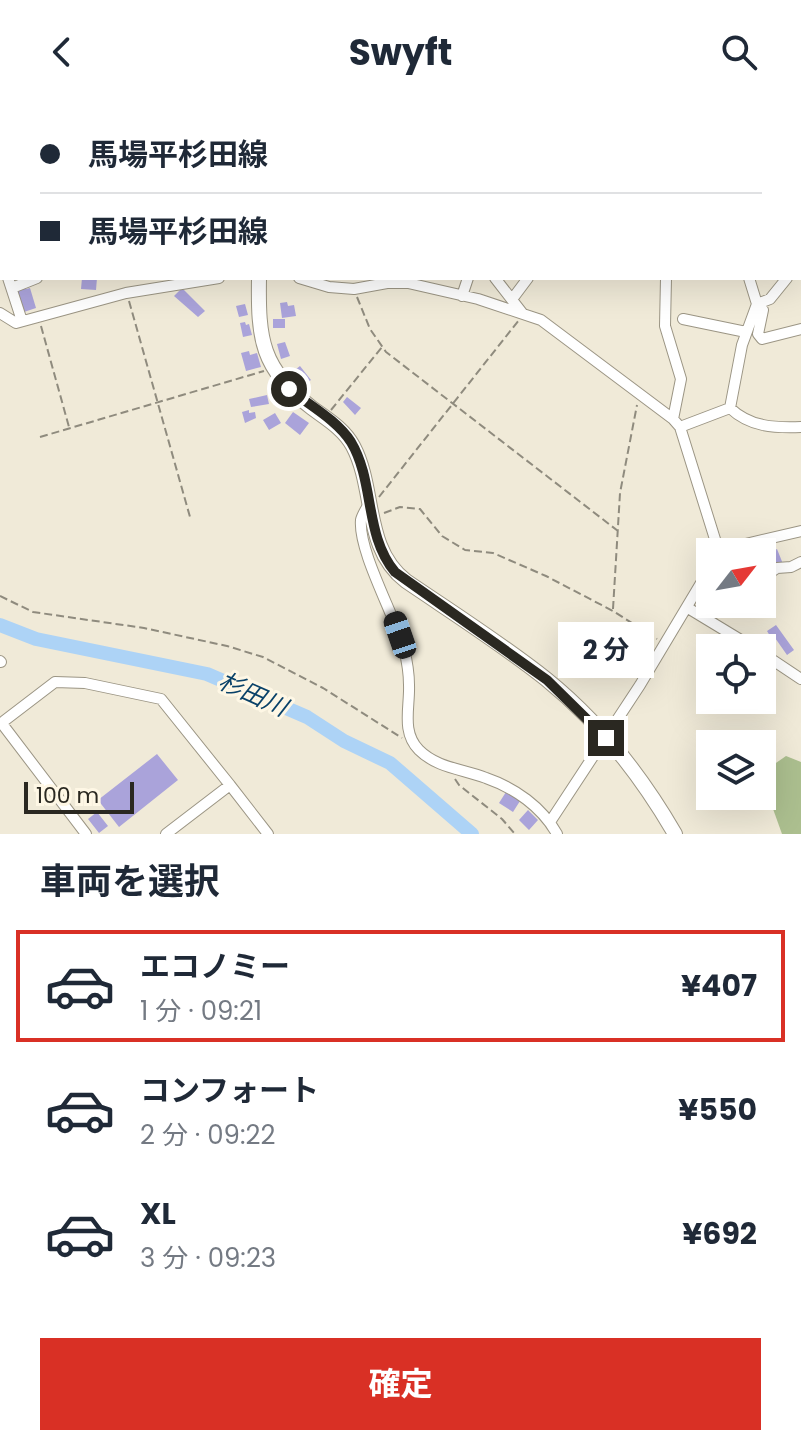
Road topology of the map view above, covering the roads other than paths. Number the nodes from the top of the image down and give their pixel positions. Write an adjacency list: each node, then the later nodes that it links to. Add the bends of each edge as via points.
1 (188, 280): 11 (street)
2 (259, 280): 25 (main road, via 260,331 273,368 355,449)
3 (311, 280): 4 (street, via 354,289)
4 (408, 280): 13 (street)
5 (467, 280): 13 (street)
6 (497, 280): 14 (street)
7 (526, 280): 14 (street)
8 (666, 280): 23 (street, via 665,326 681,379)
9 (750, 280): 15 (street)
10 (785, 280): 15 (street, via 770,299)
11 (156, 282): 19 (street)
12 (10, 283): 19 (street)
13 (462, 296): 17 (street)
14 (513, 298): 17 (street)
15 (757, 304): 20 (street, via 763,310 758,332 762,339); 21 (street)
16 (0, 313): 19 (street, via 10,321)
17 (523, 314): 23 (street, via 541,320)
18 (683, 319): 21 (street)
19 (22, 321)
20 (801, 329)
21 (746, 332): 22 (street)
22 (730, 408): 23 (street); 24 (street, via 750,423)
23 (676, 423): 27 (street)
24 (801, 427)
25 (372, 510): 38 (main road, via 381,551 395,572 547,680); 40 (street, via 361,519 362,530 404,649 408,731 416,747 448,767 486,777 525,797)
26 (801, 531): 28 (street)
27 (716, 538)
28 (773, 538)
29 (798, 567): 30 (street)
30 (776, 569)
31 (696, 593): 32 (street)
32 (688, 608): 33 (street); 38 (street)
33 (696, 613)
34 (704, 618): 35 (street)
35 (731, 634)
36 (776, 662): 37 (street)
37 (801, 679)
38 (606, 738): 40 (street); 45 (main road)
39 (230, 785): 41 (street, via 161,699 55,682 3,725); 42 (street); 43 (street)
40 (550, 822): 44 (street)
41 (86, 834)
42 (166, 834)
43 (268, 834)
44 (557, 834)
45 (675, 834)

